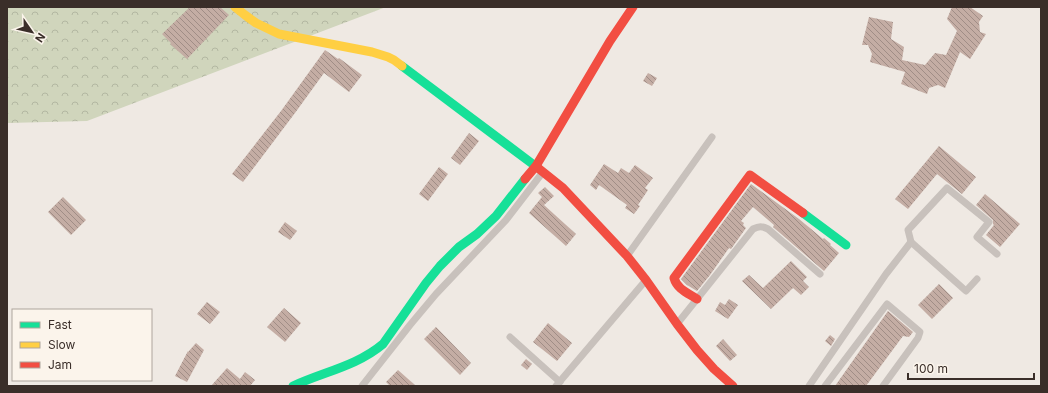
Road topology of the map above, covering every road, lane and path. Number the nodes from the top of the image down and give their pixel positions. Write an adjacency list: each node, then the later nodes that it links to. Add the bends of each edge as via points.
1 (235, 7): 4 (street, via 259,25 279,34 388,57)
2 (633, 7): 4 (street, via 610,41)
3 (712, 137): 8 (street)
4 (540, 169): 8 (street, via 564,188); 16 (street, via 496,216 440,266 390,336 376,351 365,358); 17 (street, via 506,220 436,294)
5 (911, 242): 7 (street, via 908,230 947,188 989,222 977,237); 10 (street, via 966,291); 19 (street)
6 (846, 245): 12 (street, via 750,175 674,278 678,287)
7 (997, 254)
8 (627, 256): 11 (street)
9 (820, 274): 12 (street, via 768,229 758,227 753,229)
10 (977, 279)
11 (646, 280): 13 (street); 15 (street)
12 (697, 299): 13 (street)
13 (677, 324): 18 (street, via 697,350)
14 (510, 337): 15 (street)
15 (558, 384)
16 (293, 386)
17 (362, 386)
18 (733, 386)
19 (809, 386)
20 (825, 386): 21 (street, via 887,304 920,332)
21 (883, 386)

